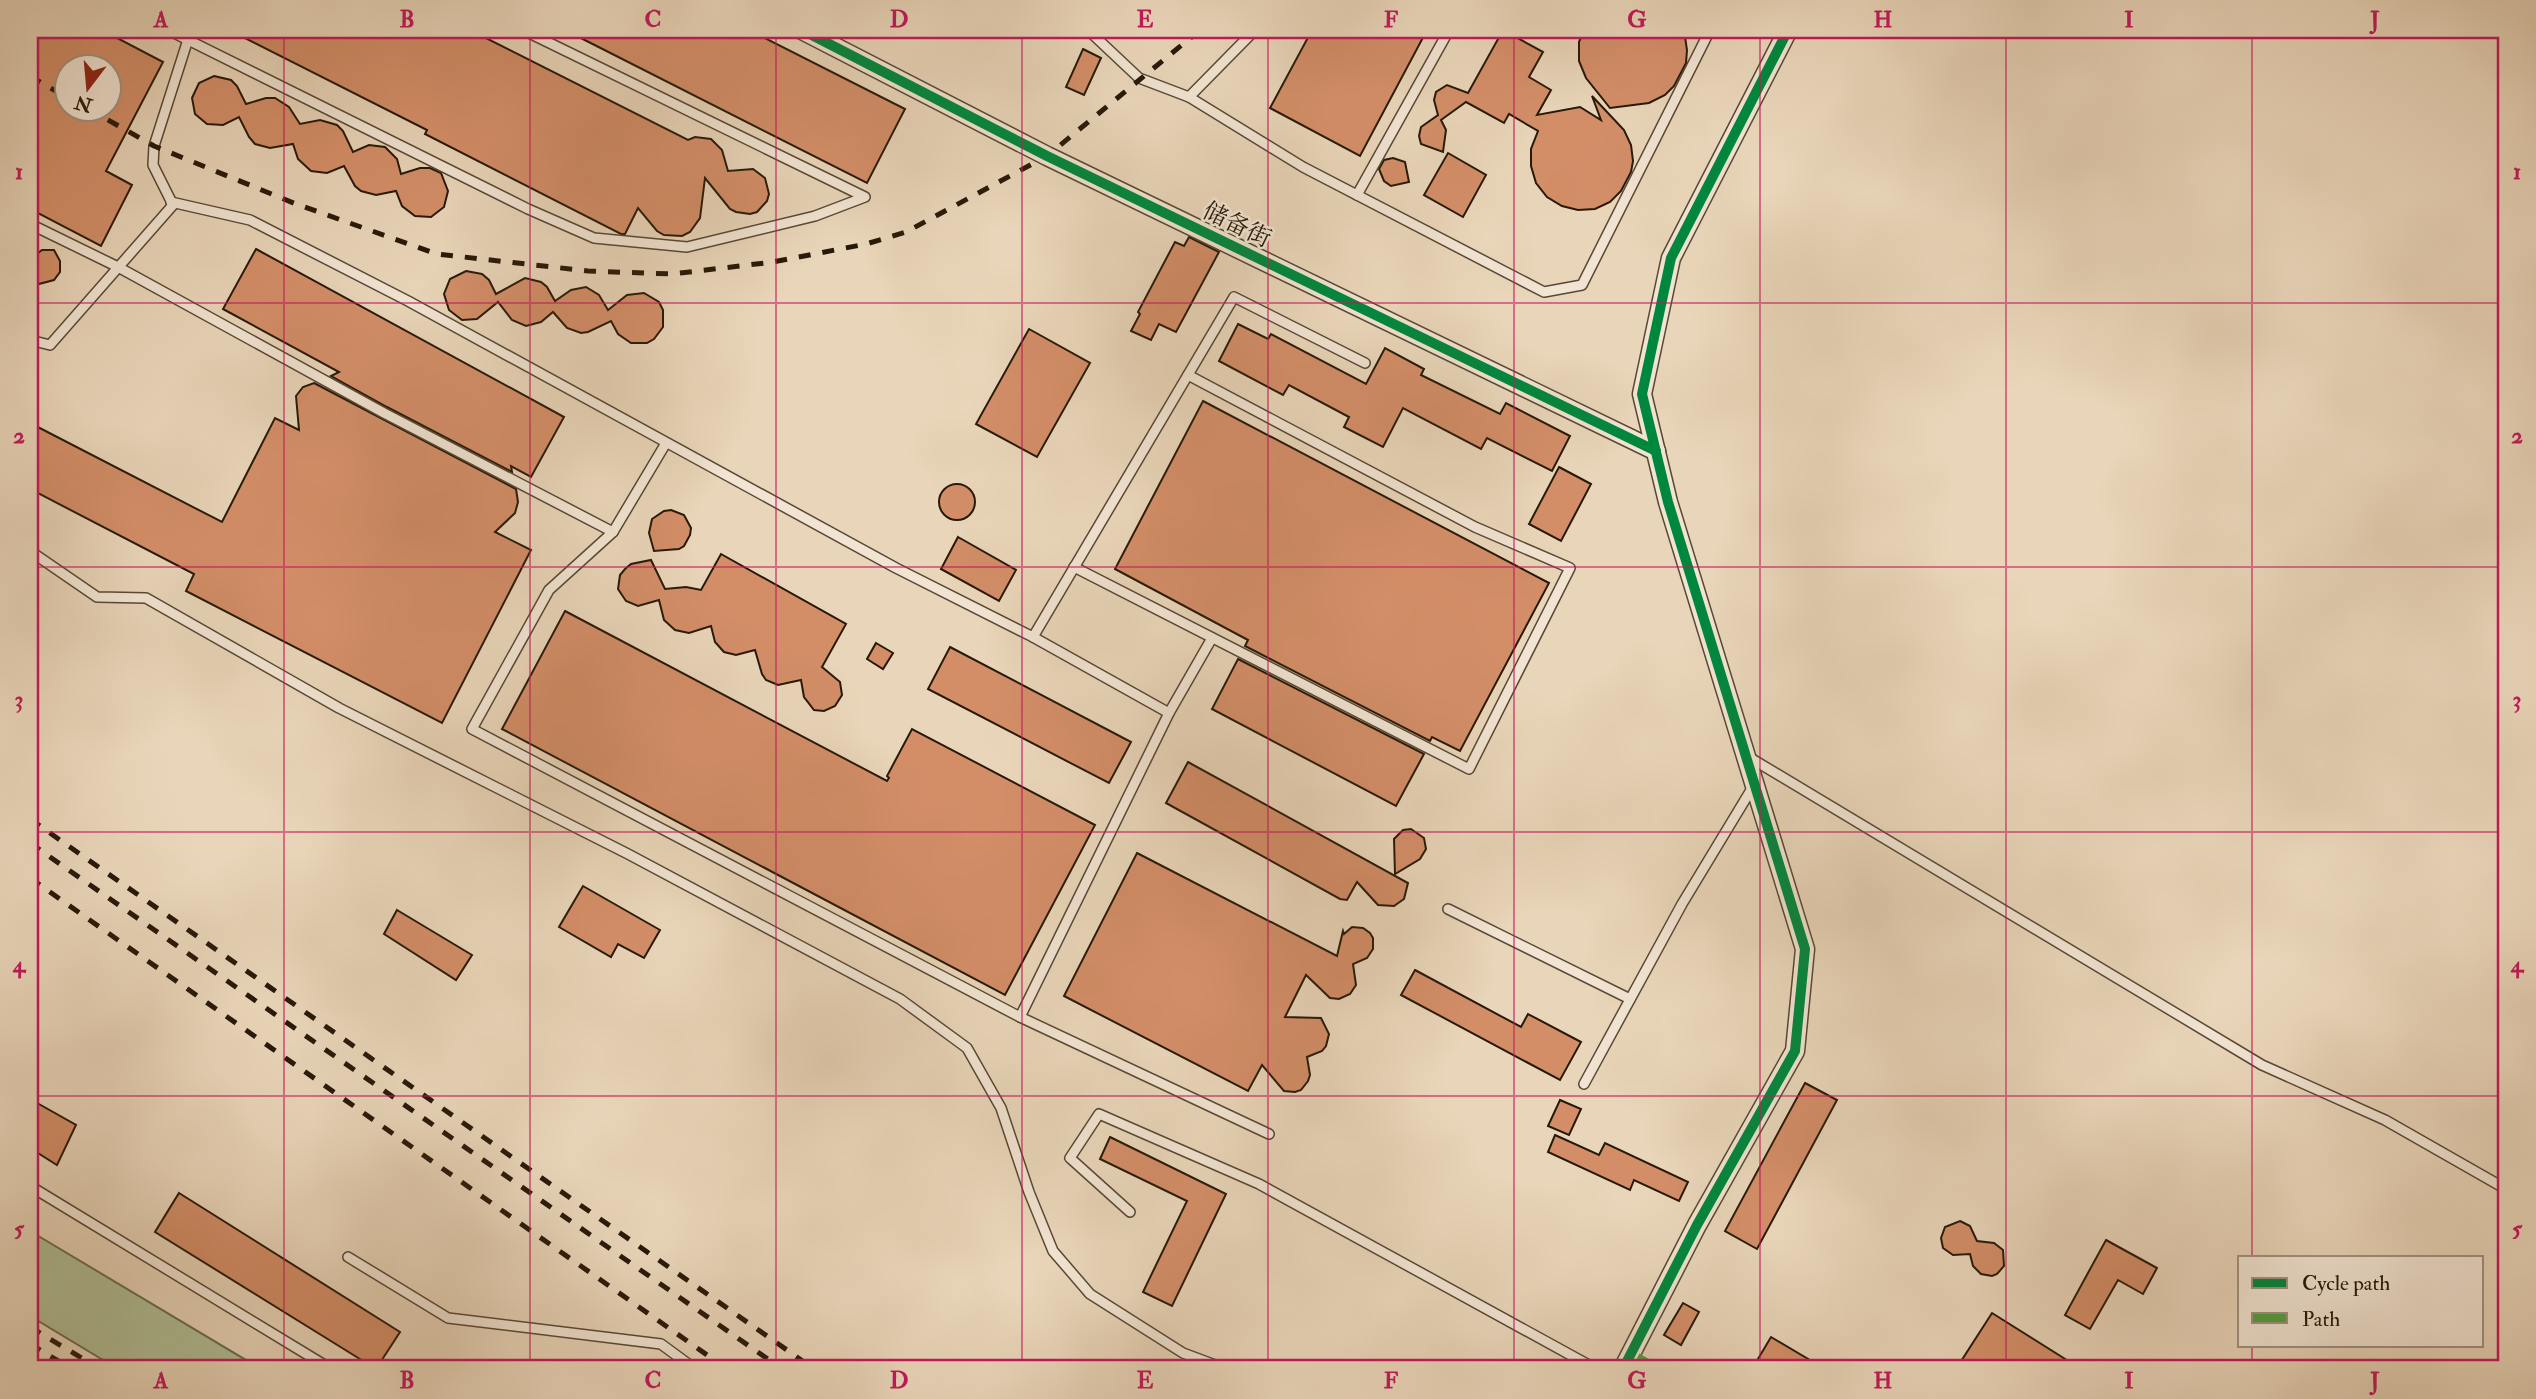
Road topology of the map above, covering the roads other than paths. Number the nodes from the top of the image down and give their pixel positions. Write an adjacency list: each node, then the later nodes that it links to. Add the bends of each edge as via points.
1 (168, 30): 9 (lane)
2 (523, 30): 9 (lane, via 865,197 816,216 687,247 594,238 527,209)
3 (802, 30): 19 (street, 储备街, via 1047,156)
4 (1088, 30): 10 (lane, via 1139,78)
5 (1255, 30): 10 (lane)
6 (1449, 30): 11 (lane)
7 (1710, 30): 11 (lane, via 1582,285 1544,292)
8 (1788, 30): 19 (street, via 1671,258 1642,394)
9 (189, 34): 12 (lane, via 154,146 153,164)
10 (1189, 97): 11 (lane)
11 (1357, 195)
12 (171, 202): 14 (lane); 18 (lane, via 250,220)
13 (30, 224): 14 (lane)
14 (118, 267): 15 (lane, via 50,345); 20 (lane)
15 (30, 340)
16 (1365, 363): 17 (lane, via 1234,298)
17 (1188, 375): 22 (lane); 24 (lane, via 1475,527 1570,568 1468,769)
18 (666, 443): 20 (lane); 23 (lane)
19 (1656, 451): 26 (street)
20 (613, 532): 30 (lane, via 549,590 472,729)
21 (30, 551): 39 (lane, via 97,597 146,597 339,708 900,999 967,1048 1001,1108 1053,1251 1090,1294 1183,1353)
22 (1074, 567): 23 (lane); 24 (lane)
23 (1033, 637): 25 (lane)
24 (1212, 638): 25 (lane)
25 (1170, 713): 30 (lane)
26 (1746, 755): 27 (street); 34 (lane, via 2262,1065 2385,1120)
27 (1755, 783): 29 (lane); 41 (street, via 1805,949 1795,1051)
28 (1448, 909): 29 (lane)
29 (1630, 999): 31 (lane)
30 (1020, 1017): 32 (lane)
31 (1584, 1084)
32 (1269, 1135)
33 (30, 1186): 37 (lane)
34 (2506, 1189)
35 (1130, 1212): 40 (lane, via 1070,1158 1099,1114 1259,1184)
36 (348, 1257): 38 (lane, via 448,1318 660,1344)
37 (331, 1369)
38 (695, 1369)
39 (1226, 1369)
40 (1596, 1369)
41 (1623, 1369)

